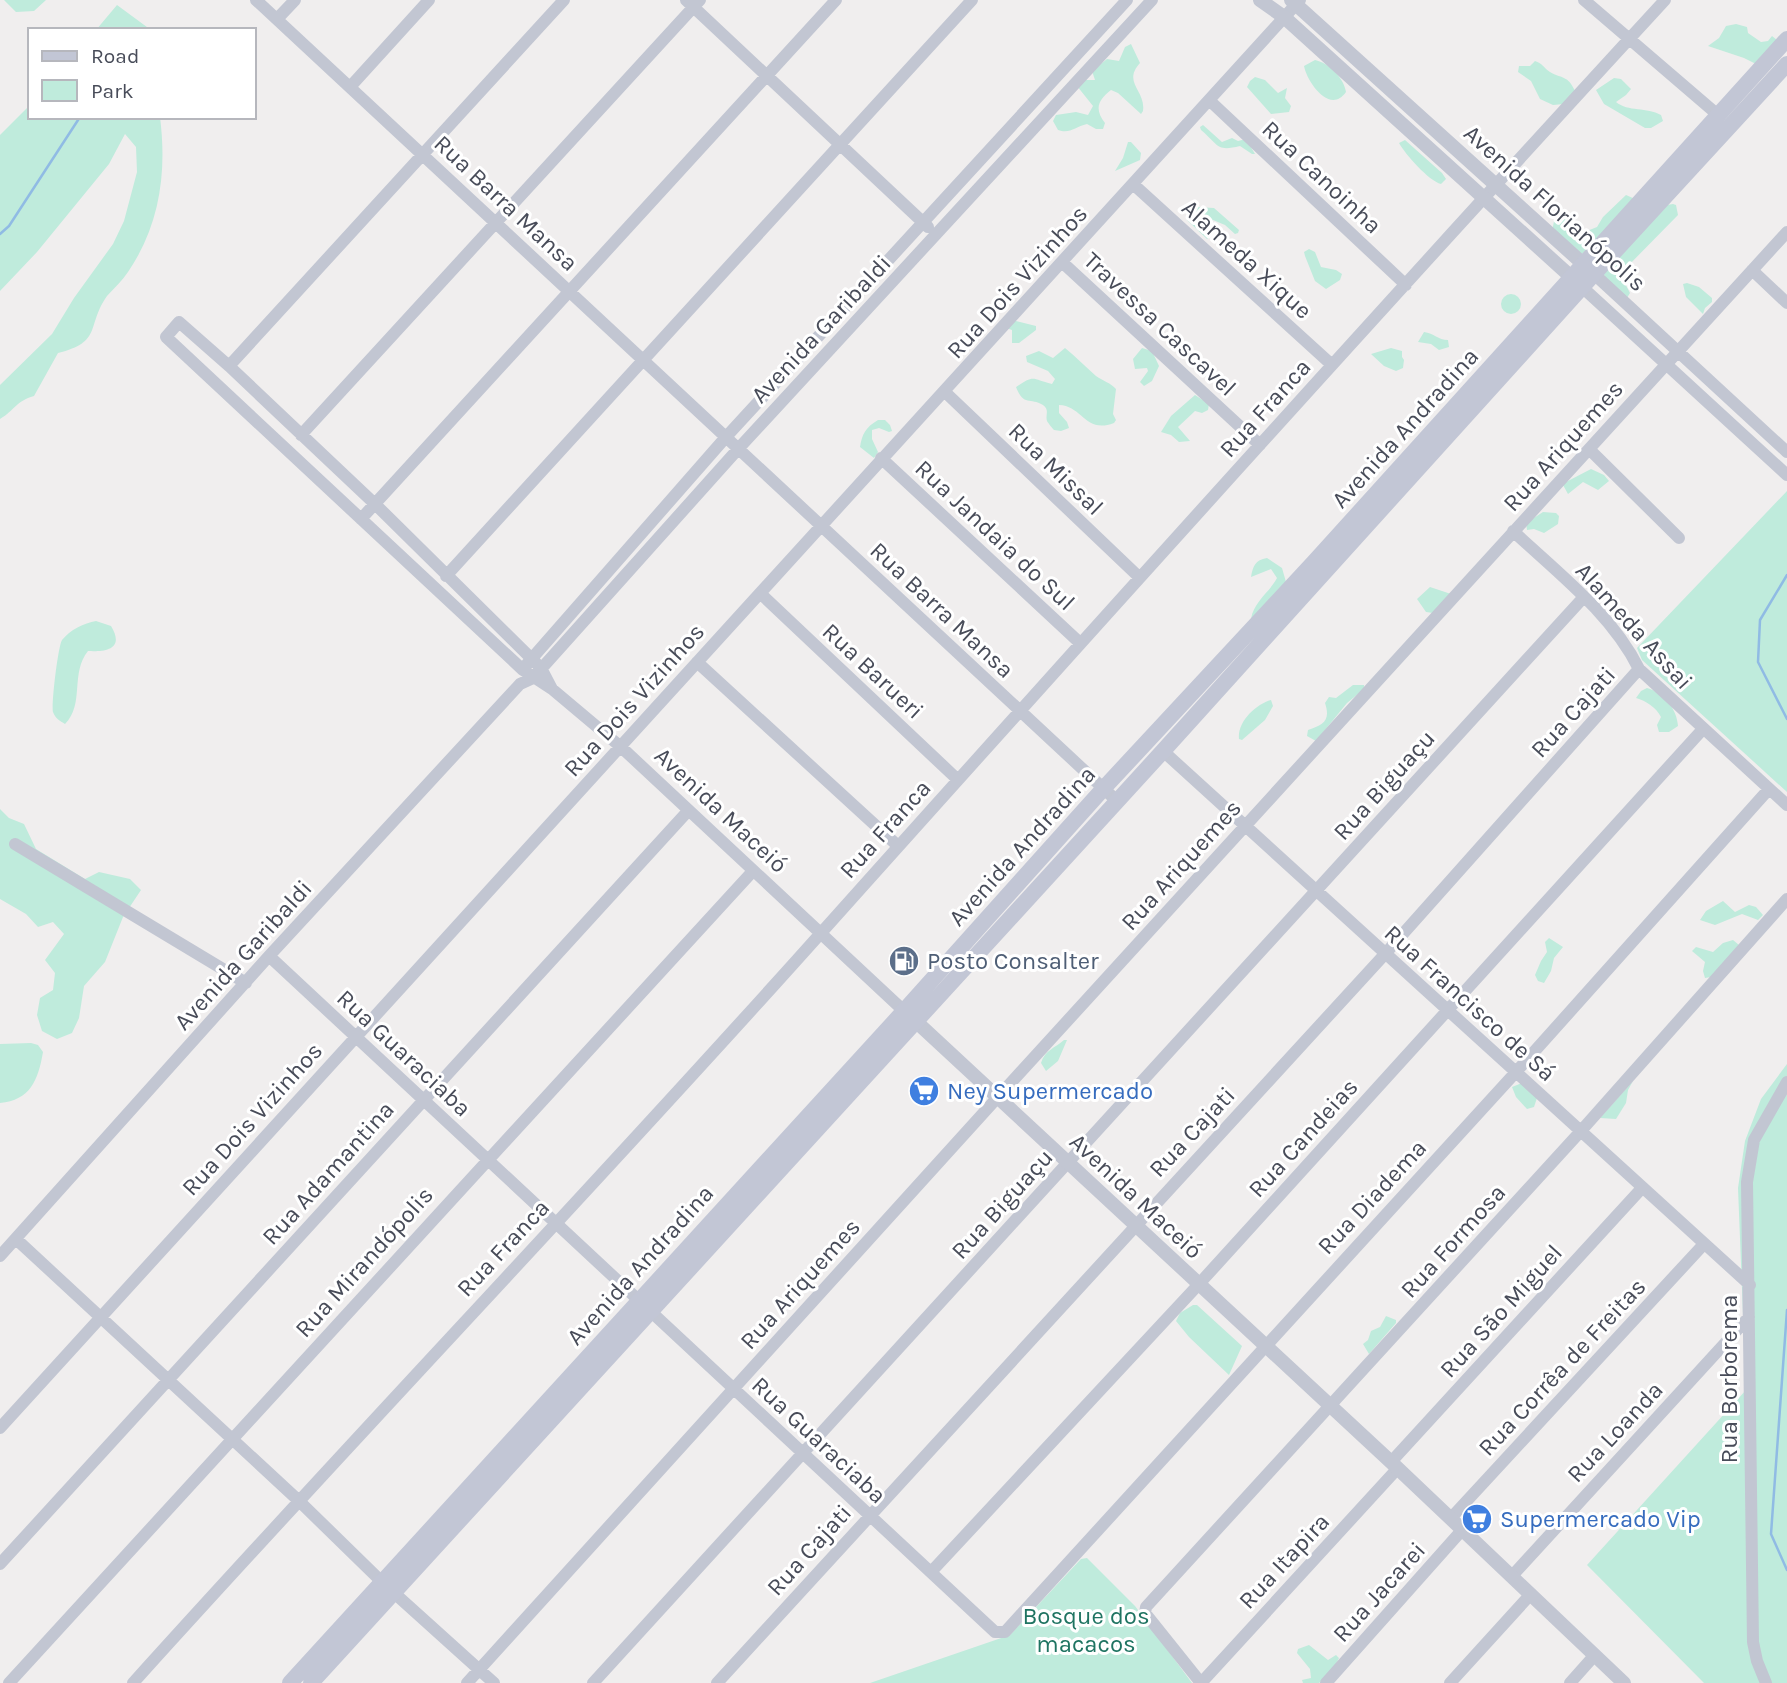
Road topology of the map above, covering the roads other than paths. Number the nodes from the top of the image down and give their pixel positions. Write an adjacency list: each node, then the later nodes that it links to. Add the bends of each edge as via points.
1 (256, 0): 15 (street, Rua Barra Mansa)
2 (295, 0): 15 (street)
3 (429, 0): 21 (street)
4 (564, 0): 25 (street)
5 (836, 0): 20 (street)
6 (972, 0): 24 (street)
7 (1127, 0): 29 (street, Avenida Garibaldi)
8 (1152, 0): 32 (street, Avenida Garibaldi)
9 (1260, 0): 14 (street)
10 (1584, 0): 16 (street)
11 (1665, 0): 16 (street, Rua Franca)
12 (1295, 1): 14 (street, Rua Dois Vizinhos); 27 (street, Avenida Florianópolis)
13 (693, 2): 20 (street); 30 (street)
14 (1284, 17): 22 (street, Rua Dois Vizinhos); 28 (street)
15 (277, 19): 21 (street, Rua Barra Mansa)
16 (1629, 40): 23 (street); 27 (street, Rua Franca)
17 (1787, 40): 19 (main road, Avenida Andradina)
18 (1787, 64): 19 (main road, Avenida Andradina)
19 (1767, 73): 23 (main road, Avenida Andradina); 34 (main road, Avenida Andradina)
20 (767, 76): 24 (street); 38 (street)
21 (350, 87): 25 (street, Rua Barra Mansa)
22 (1209, 100): 26 (street, Rua Dois Vizinhos); 37 (street, Rua Canoinha)
23 (1718, 115): 34 (main road, Avenida Andradina)
24 (839, 145): 29 (street); 41 (street)
25 (423, 155): 30 (street, Rua Barra Mansa); 44 (street)
26 (1133, 184): 33 (street, Rua Dois Vizinhos); 43 (street, Alameda Xique)
27 (1496, 185): 28 (street, Rua Franca); 34 (street, Avenida Florianópolis)
28 (1484, 199): 36 (street); 37 (street, Rua Franca)
29 (922, 223): 32 (street); 47 (street, Avenida Garibaldi)
30 (497, 224): 38 (street, Rua Barra Mansa); 46 (street)
31 (1787, 232): 35 (street, Rua Ariquemes)
32 (937, 234): 49 (street, Avenida Garibaldi)
33 (1063, 263): 45 (street, Rua Dois Vizinhos); 48 (street, Travessa Cascavel)
34 (1589, 269): 36 (main road, Avenida Andradina); 40 (street, Avenida Florianópolis)
35 (1752, 270): 39 (street); 40 (street, Rua Ariquemes)
36 (1576, 282): 42 (street, Avenida Florianópolis); 59 (main road, Avenida Andradina)
37 (1406, 285): 43 (street, Rua Franca)
38 (570, 292): 41 (street, Rua Barra Mansa); 54 (street)
39 (1787, 303)
40 (1678, 352): 42 (street, Rua Ariquemes); 51 (street, Avenida Florianópolis)
41 (642, 359): 47 (street, Rua Barra Mansa); 60 (street)
42 (1667, 363): 50 (street, Rua Ariquemes); 53 (street, Avenida Florianópolis)
43 (1332, 365): 48 (street, Rua Franca)
44 (229, 366): 46 (street); 55 (street, via 179,321 166,337)
45 (945, 392): 52 (street, Rua Dois Vizinhos); 61 (street, Rua Missal)
46 (302, 435): 54 (street)
47 (726, 436): 49 (street, Rua Barra Mansa); 66 (street, Avenida Garibaldi)
48 (1260, 445): 61 (street, Rua Franca)
49 (739, 448): 56 (street, Rua Barra Mansa); 66 (street, Avenida Garibaldi)
50 (1588, 449): 57 (street, Rua Ariquemes); 58 (street)
51 (1787, 452)
52 (881, 458): 56 (street, Rua Dois Vizinhos); 64 (street, Rua Jandaia do Sul)
53 (1787, 475)
54 (376, 505): 55 (street); 60 (street)
55 (361, 519): 66 (street)
56 (821, 526): 62 (street, Rua Dois Vizinhos); 68 (street, Rua Barra Mansa)
57 (1513, 531): 63 (street, Alameda Assai); 78 (street, Rua Ariquemes)
58 (1679, 538)
59 (1320, 566): 71 (main road, Avenida Andradina); 73 (main road, Avenida Andradina)
60 (446, 576): 66 (street)
61 (1139, 577): 64 (street, Rua Franca)
62 (760, 593): 65 (street, Rua Dois Vizinhos); 72 (street, Rua Barueri)
63 (1583, 598): 67 (street, Alameda Assai, via 1615,629); 82 (street, Rua Biguaçu)
64 (1080, 643): 68 (street, Rua Franca)
65 (697, 662): 70 (street, Rua Dois Vizinhos); 80 (street)
66 (532, 668): 70 (street, Avenida Maceió); 86 (street, Avenida Garibaldi)
67 (1639, 669): 69 (street, Alameda Assai); 85 (street, Rua Cajati)
68 (1019, 711): 72 (street, Rua Franca); 73 (street, Rua Barra Mansa)
69 (1703, 729): 74 (street, Alameda Assai); 88 (street, Rua Candeias)
70 (621, 747): 77 (street, Avenida Maceió); 90 (street, Rua Dois Vizinhos)
71 (1163, 751): 75 (main road, Avenida Andradina); 78 (street, Rua Francisco de Sá)
72 (957, 779): 80 (street, Rua Franca)
73 (1103, 789): 75 (street, Rua Barra Mansa); 89 (main road, Avenida Andradina)
74 (1769, 789): 76 (street, Alameda Assai); 91 (street, Rua Diadema)
75 (1117, 802): 89 (main road, Avenida Andradina)
76 (1787, 805)
77 (688, 811): 81 (street, Avenida Maceió); 94 (street, Rua Adamantina)
78 (1245, 826): 82 (street, Rua Francisco de Sá); 93 (street, Rua Ariquemes)
79 (15, 844): 87 (street)
80 (898, 846): 84 (street, Rua Franca)
81 (752, 871): 84 (street, Avenida Maceió); 96 (street, Rua Mirandópolis)
82 (1316, 890): 85 (street, Rua Francisco de Sá); 97 (street, Rua Biguaçu)
83 (1787, 899): 95 (street, Rua Formosa)
84 (820, 934): 89 (street, Avenida Maceió); 99 (street, Rua Franca)
85 (1385, 954): 88 (street, Rua Francisco de Sá); 100 (street, Rua Cajati)
86 (270, 956): 87 (street, Avenida Garibaldi); 90 (street, Rua Guaraciaba)
87 (246, 983): 101 (street, Avenida Garibaldi)
88 (1447, 1010): 91 (street, Rua Francisco de Sá); 104 (street, Rua Candeias)
89 (910, 1016): 93 (street, Avenida Maceió); 106 (main road, Avenida Andradina)
90 (355, 1037): 94 (street, Rua Guaraciaba); 108 (street, Rua Dois Vizinhos)
91 (1516, 1072): 95 (street, Rua Francisco de Sá); 109 (street, Rua Diadema)
92 (1787, 1082): 105 (street, Rua Borborema, via 1754,1140 1747,1182)
93 (997, 1098): 97 (street, Avenida Maceió); 111 (street, Rua Ariquemes)
94 (422, 1100): 96 (street, Rua Guaraciaba); 110 (street, Rua Adamantina)
95 (1580, 1132): 98 (street, Rua Francisco de Sá); 112 (street, Rua Formosa)
96 (487, 1158): 99 (street, Rua Guaraciaba); 114 (street, Rua Mirandópolis)
97 (1068, 1164): 100 (street, Avenida Maceió); 115 (street, Rua Biguaçu)
98 (1642, 1188): 102 (street, Rua Francisco de Sá); 116 (street, Rua São Miguel)
99 (556, 1222): 106 (street, Rua Guaraciaba); 117 (street, Rua Franca)
100 (1135, 1225): 104 (street, Avenida Maceió); 118 (street, Rua Cajati)
101 (16, 1239): 103 (street, Avenida Garibaldi); 108 (street)
102 (1704, 1244): 105 (street, Rua Francisco de Sá); 119 (street, Rua Corrêa de Freitas)
103 (0, 1256)
104 (1199, 1284): 109 (street, Avenida Maceió); 122 (street, Rua Candeias)
105 (1750, 1285): 107 (street, Rua Borborema)
106 (645, 1305): 111 (street, Rua Guaraciaba); 124 (main road, Avenida Andradina)
107 (1749, 1317): 123 (street, Rua Loanda); 142 (street, Rua Borborema, via 1752,1642)
108 (101, 1318): 110 (street); 113 (street, Rua Dois Vizinhos)
109 (1264, 1345): 112 (street, Avenida Maceió); 126 (street, Rua Diadema)
110 (167, 1379): 114 (street); 121 (street, Rua Adamantina)
111 (734, 1389): 115 (street, Rua Guaraciaba); 128 (street, Rua Ariquemes)
112 (1331, 1406): 116 (street, Avenida Maceió); 137 (street, Rua Formosa, via 1146,1607 1145,1613)
113 (0, 1428)
114 (232, 1439): 117 (street); 129 (street, Rua Mirandópolis)
115 (802, 1454): 118 (street, Rua Guaraciaba); 135 (street, Rua Biguaçu)
116 (1395, 1465): 119 (street, Avenida Maceió); 137 (street, Rua Itapira)
117 (298, 1500): 124 (street); 130 (street, Rua Franca)
118 (870, 1514): 122 (street, Rua Guaraciaba); 136 (street, Rua Cajati)
119 (1451, 1518): 120 (street, Avenida Maceió)
120 (1463, 1529): 123 (street, Avenida Maceió); 138 (street, Rua Jacarei)
121 (0, 1564)
122 (931, 1572): 126 (street, Rua Guaraciaba, via 995,1632)
123 (1512, 1576): 125 (street, Avenida Maceió)
124 (388, 1588): 128 (street); 131 (main road, Avenida Andradina); 132 (main road, Avenida Andradina)
125 (1531, 1594): 127 (street, Avenida Maceió); 139 (street)
126 (1005, 1632)
127 (1594, 1656): 140 (street); 141 (street, Avenida Maceió)
128 (480, 1670): 133 (street, Rua Ariquemes); 134 (street)
129 (9, 1683)
130 (133, 1683)
131 (290, 1683)
132 (311, 1683)
133 (467, 1683)
134 (494, 1683)
135 (593, 1683)
136 (717, 1683)
137 (1201, 1683)
138 (1326, 1683)
139 (1450, 1683)
140 (1570, 1683)
141 (1624, 1683)
142 (1766, 1683)

